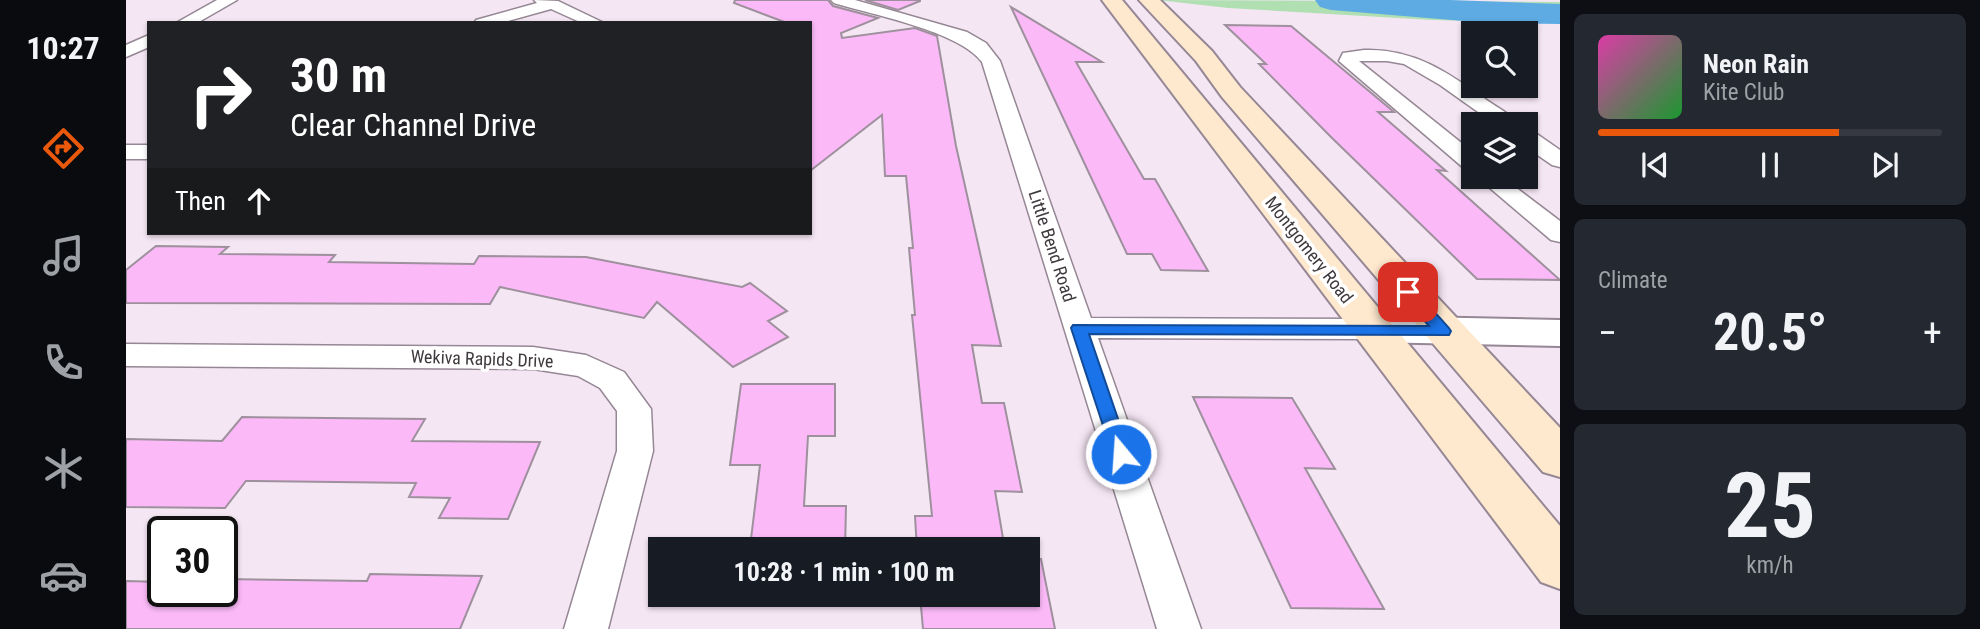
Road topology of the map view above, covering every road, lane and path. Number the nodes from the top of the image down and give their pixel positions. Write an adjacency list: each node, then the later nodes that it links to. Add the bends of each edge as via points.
1 (229, 0): 6 (street)
2 (839, 0): 19 (street, Little Bend Road, via 961,36 980,47 991,61)
3 (1112, 0): 20 (main road, Montgomery Road)
4 (1149, 0): 21 (main road)
5 (547, 2): 7 (street); 8 (street)
6 (188, 21)
7 (488, 21)
8 (591, 21)
9 (147, 41): 10 (street)
10 (126, 52)
11 (1490, 112): 15 (street, via 1408,59 1349,57 1348,61)
12 (1538, 145): 16 (street)
13 (126, 152): 14 (street)
14 (147, 152)
15 (1461, 154)
16 (1560, 160)
17 (1503, 189): 18 (street)
18 (1560, 234)
19 (1079, 328): 20 (street); 27 (street, Little Bend Road)
20 (1371, 329): 21 (street); 25 (main road, Montgomery Road)
21 (1443, 331): 22 (street); 24 (main road)
22 (1560, 333)
23 (126, 355): 26 (street, Wekiva Rapids Drive, via 533,358 586,366 612,380 634,409 635,451)
24 (1560, 459)
25 (1560, 565)
26 (586, 629)
27 (1179, 629)

